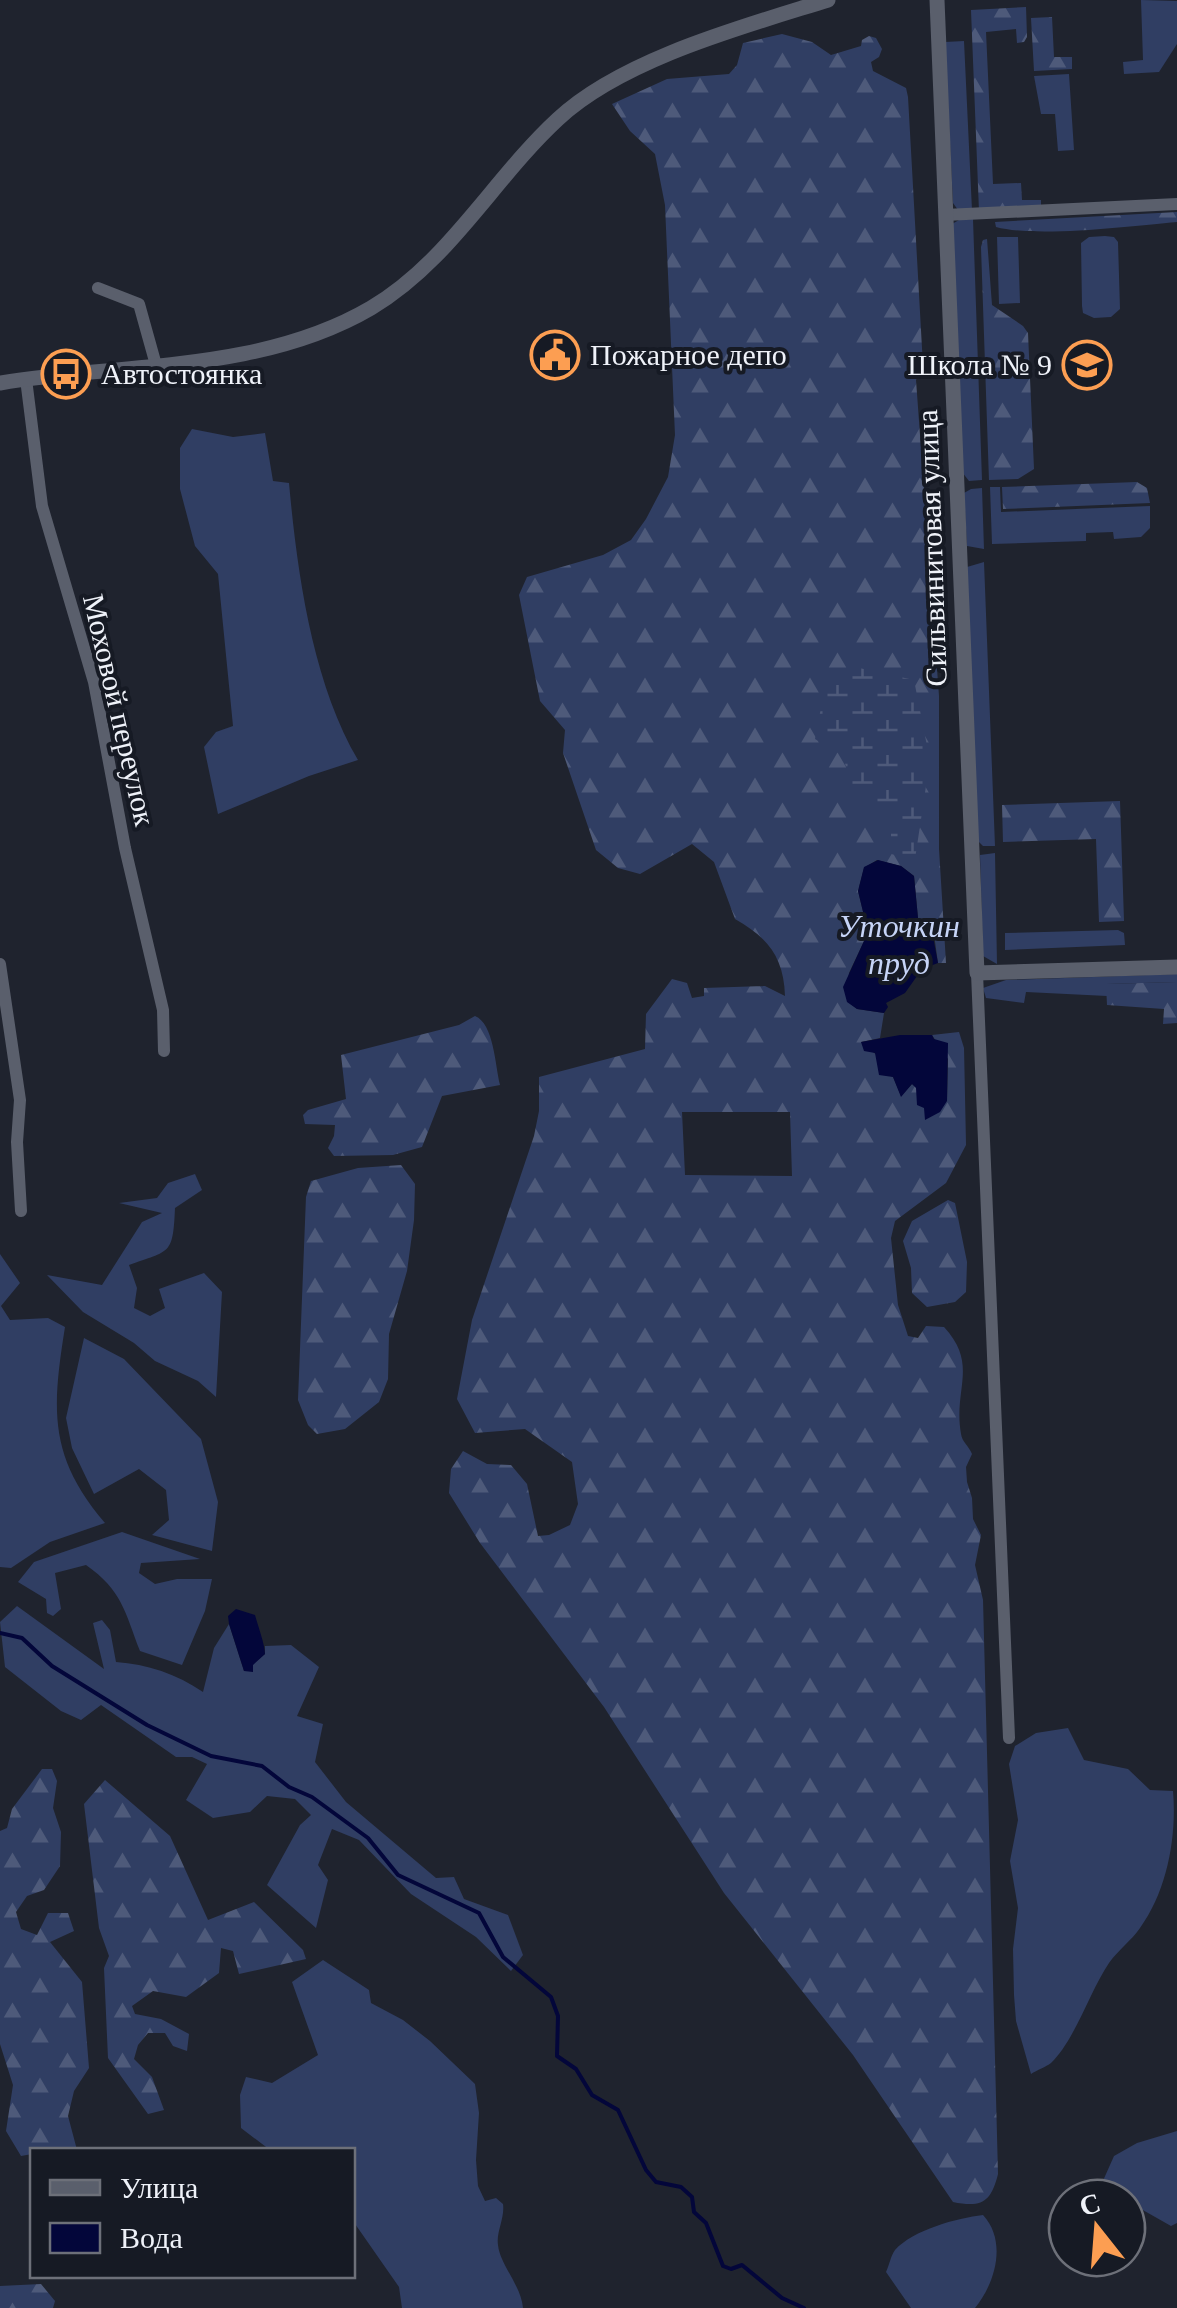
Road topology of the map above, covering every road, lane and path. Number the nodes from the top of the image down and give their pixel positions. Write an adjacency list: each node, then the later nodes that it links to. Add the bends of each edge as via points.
1 (828, 0): 6 (street, via 678,52 581,100 447,244 371,308 281,344)
2 (936, 0): 4 (street, Сильвинитовая улица)
3 (1177, 204): 4 (street)
4 (946, 215): 11 (street, Сильвинитовая улица)
5 (98, 288): 6 (street, via 139,304)
6 (156, 365): 7 (street)
7 (26, 379): 8 (street); 12 (street, Моховой переулок, via 42,506 94,682 163,1010)
8 (0, 383)
9 (0, 964): 13 (street, via 20,1100)
10 (1177, 967): 11 (street)
11 (977, 973): 14 (street)
12 (164, 1051)
13 (22, 1211)
14 (1009, 1738)

